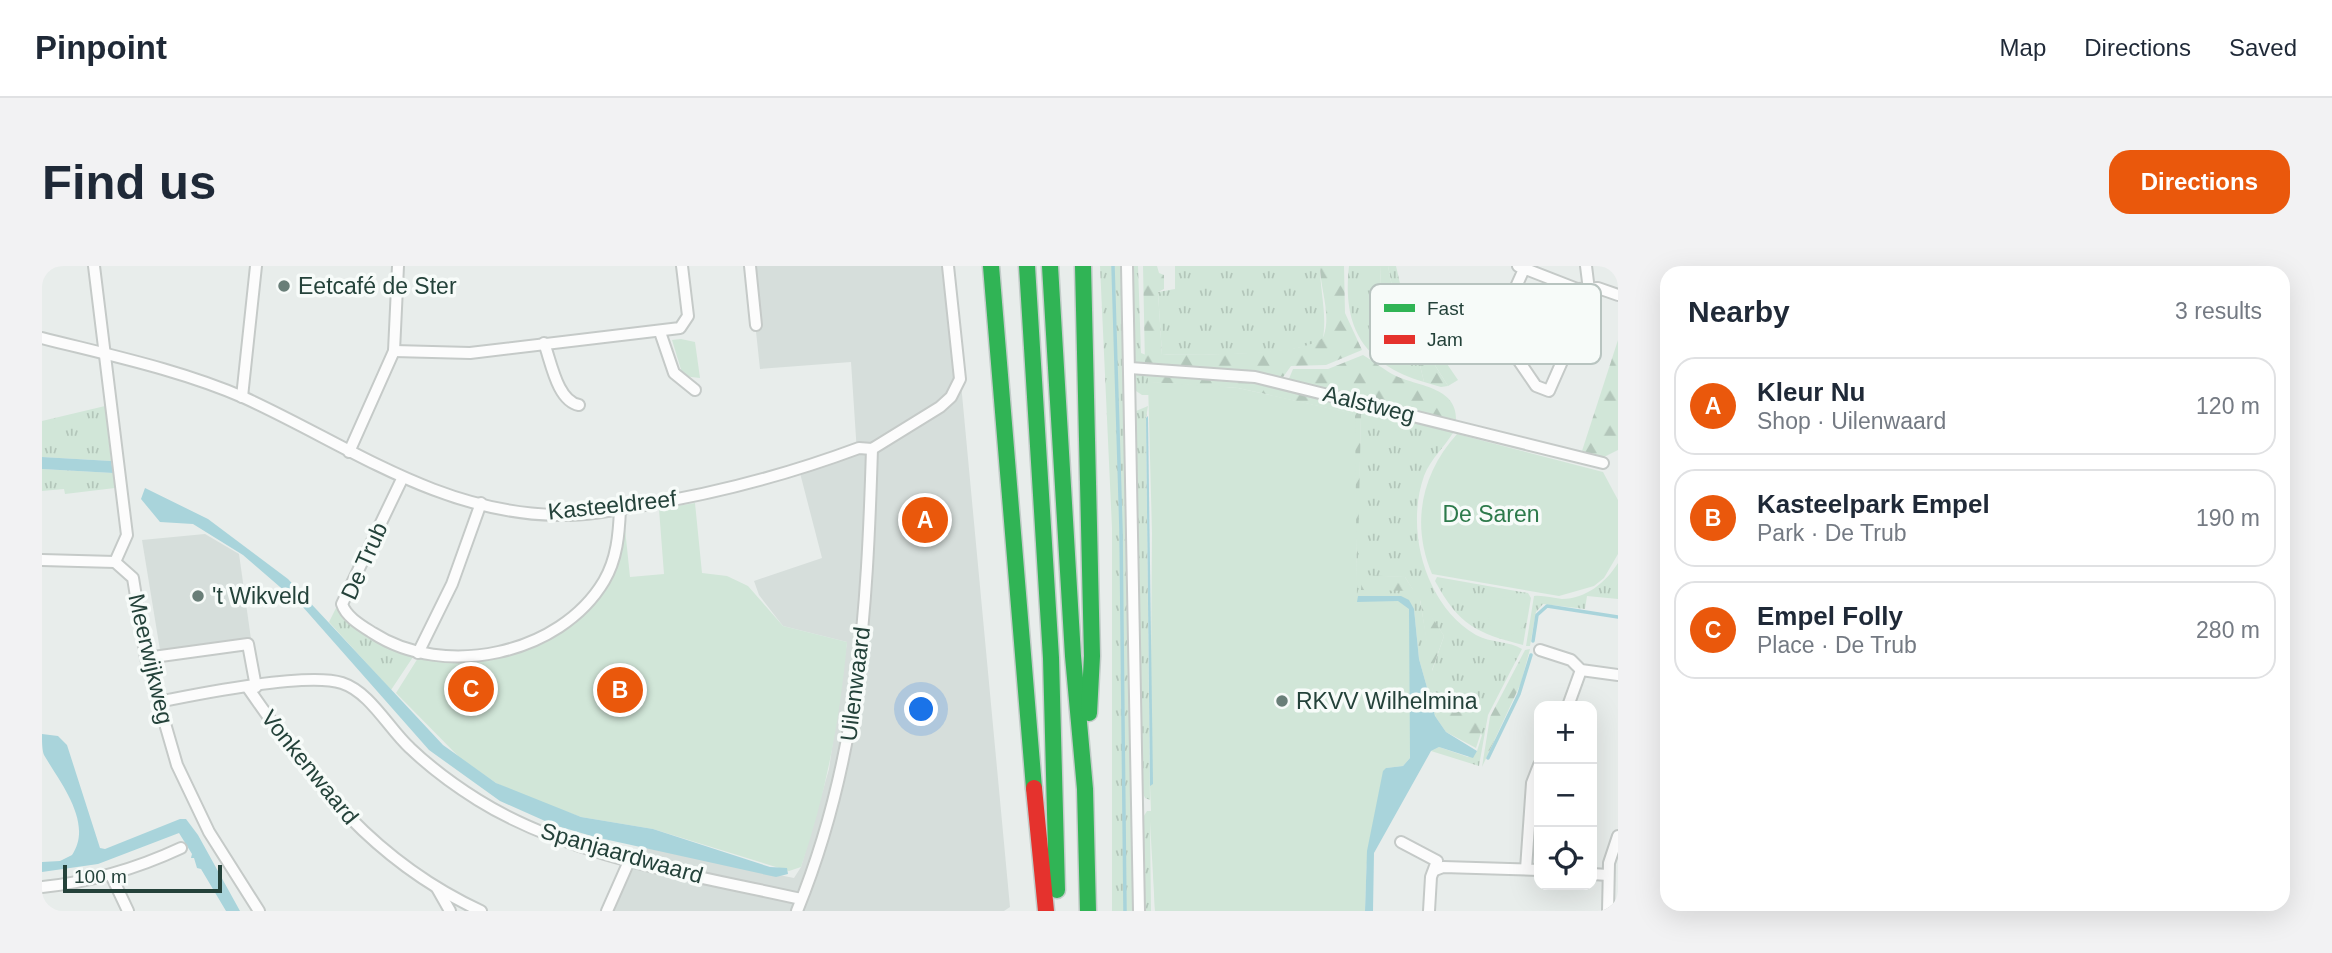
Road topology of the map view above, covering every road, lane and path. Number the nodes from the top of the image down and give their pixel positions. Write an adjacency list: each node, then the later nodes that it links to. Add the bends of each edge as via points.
1 (94, 266): 23 (street)
2 (256, 266): 28 (street)
3 (398, 266): 22 (street)
4 (682, 266): 19 (street, via 688,316 680,328)
5 (750, 266): 18 (street)
6 (948, 266): 30 (street, Kasteeldreef, via 960,379 940,407)
7 (991, 266): 68 (highway)
8 (1027, 266): 69 (highway, via 1051,658)
9 (1050, 266): 47 (highway)
10 (1083, 266): 47 (highway, via 1092,656)
11 (1127, 266): 26 (street)
12 (1586, 266): 15 (street)
13 (1521, 268): 14 (street)
14 (1564, 284)
15 (1588, 284)
16 (1601, 289): 17 (street)
17 (1618, 295)
18 (756, 325)
19 (660, 332): 21 (street); 27 (street, via 674,373)
20 (42, 338): 23 (street, Kasteeldreef)
21 (544, 343): 22 (street, via 470,352); 29 (street, via 563,395)
22 (394, 351): 31 (street)
23 (105, 354): 28 (street, Kasteeldreef); 37 (street, via 127,535)
24 (1521, 364): 25 (street, via 1536,386 1549,391)
25 (1561, 364)
26 (1130, 368): 32 (street, Aalstweg, via 1255,377); 71 (street)
27 (695, 390)
28 (242, 397): 31 (street, Kasteeldreef)
29 (579, 405)
30 (872, 449): 35 (street, Kasteeldreef, via 859,448 761,482); 60 (street, Uilenwaard, via 868,576 850,734)
31 (349, 452): 33 (street, Kasteeldreef)
32 (1603, 463)
33 (402, 479): 34 (street, Kasteeldreef); 39 (street, De Trub, via 342,604 360,624)
34 (481, 503): 35 (street, Kasteeldreef, via 557,515); 39 (street, via 452,584)
35 (620, 509): 39 (street, De Trub, via 620,533 605,580 566,622 541,636 484,655 452,659)
36 (42, 560): 37 (street)
37 (116, 562): 40 (street, Meerwijkweg, via 133,578)
38 (1540, 650): 41 (street, via 1571,660)
39 (418, 653)
40 (146, 659): 43 (street, via 248,644); 45 (street, Meerwijkweg)
41 (1581, 670): 42 (street); 44 (street)
42 (1618, 676)
43 (252, 687): 45 (street, Spanjaardwaard); 51 (street, Spanjaardwaard, via 316,678 348,685 410,749 478,800 544,834); 59 (street, Vonkenwaard, via 306,769 351,822 402,866)
44 (1570, 701)
45 (158, 702): 63 (street, Meerwijkweg, via 177,765 209,832)
46 (1534, 778): 52 (street)
47 (1085, 789): 70 (highway)
48 (1618, 836): 57 (street)
49 (1401, 842): 53 (street, via 1437,861)
50 (181, 848): 56 (street)
51 (630, 859): 60 (street, Spanjaardwaard); 66 (street)
52 (1526, 869): 53 (street); 54 (street)
53 (1435, 870): 72 (street)
54 (1534, 870)
55 (1597, 874): 57 (street)
56 (111, 875): 58 (street); 62 (street)
57 (1608, 875): 61 (street)
58 (42, 887)
59 (437, 888): 64 (street); 65 (street, Vonkenwaard)
60 (802, 900): 67 (street, Uilenwaard)
61 (1612, 906)
62 (128, 911)
63 (259, 911)
64 (450, 911)
65 (481, 911)
66 (607, 911)
67 (797, 911)
68 (1046, 911)
69 (1057, 911)
70 (1088, 911)
71 (1139, 911)
72 (1429, 911)

